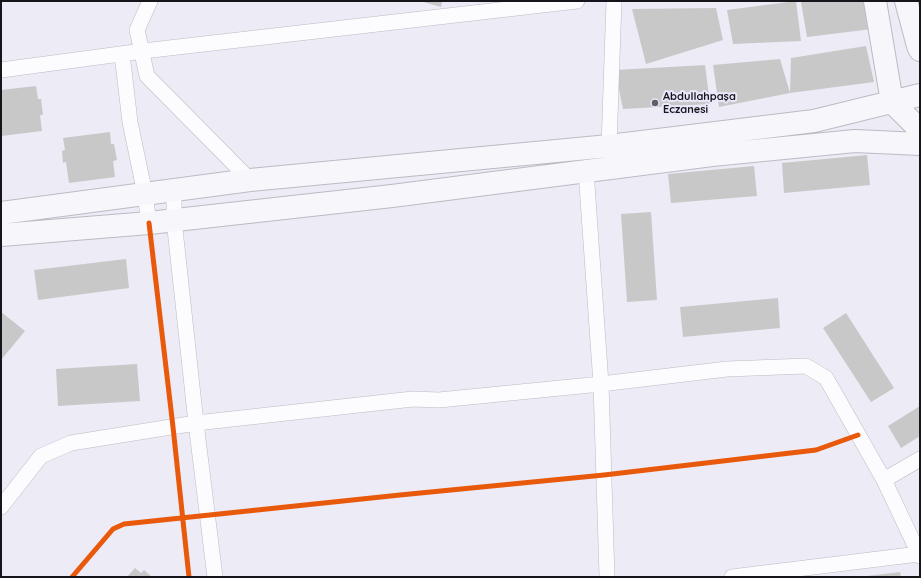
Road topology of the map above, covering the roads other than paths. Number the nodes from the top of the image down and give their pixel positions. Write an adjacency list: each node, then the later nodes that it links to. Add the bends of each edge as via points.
1 (150, 1): 7 (street, via 137,30)
2 (577, 1): 7 (street)
3 (614, 1): 14 (street)
4 (875, 1): 11 (main road)
5 (906, 1): 6 (main road)
6 (920, 50)
7 (143, 52): 8 (street); 16 (street, via 147,76)
8 (122, 54): 9 (street); 18 (street, via 130,122)
9 (1, 70)
10 (920, 95): 11 (main road)
11 (892, 102): 12 (main road); 14 (main road, via 814,121)
12 (920, 130)
13 (920, 144): 15 (main road, via 855,141)
14 (609, 146): 16 (main road)
15 (586, 171): 20 (main road); 23 (street)
16 (250, 180): 17 (main road)
17 (174, 190): 18 (main road); 20 (street)
18 (145, 194): 19 (main road); 21 (street)
19 (1, 213)
20 (174, 220): 21 (main road); 24 (street)
21 (149, 222): 22 (main road)
22 (1, 235)
23 (601, 384): 24 (street, via 439,400 413,399); 26 (street, via 727,369 806,366 826,378); 30 (street)
24 (196, 423): 27 (street, via 71,442 41,456); 29 (street)
25 (920, 459): 26 (street)
26 (884, 480): 28 (street)
27 (1, 507)
28 (919, 555): 31 (street)
29 (215, 577)
30 (608, 577)
31 (732, 577)

